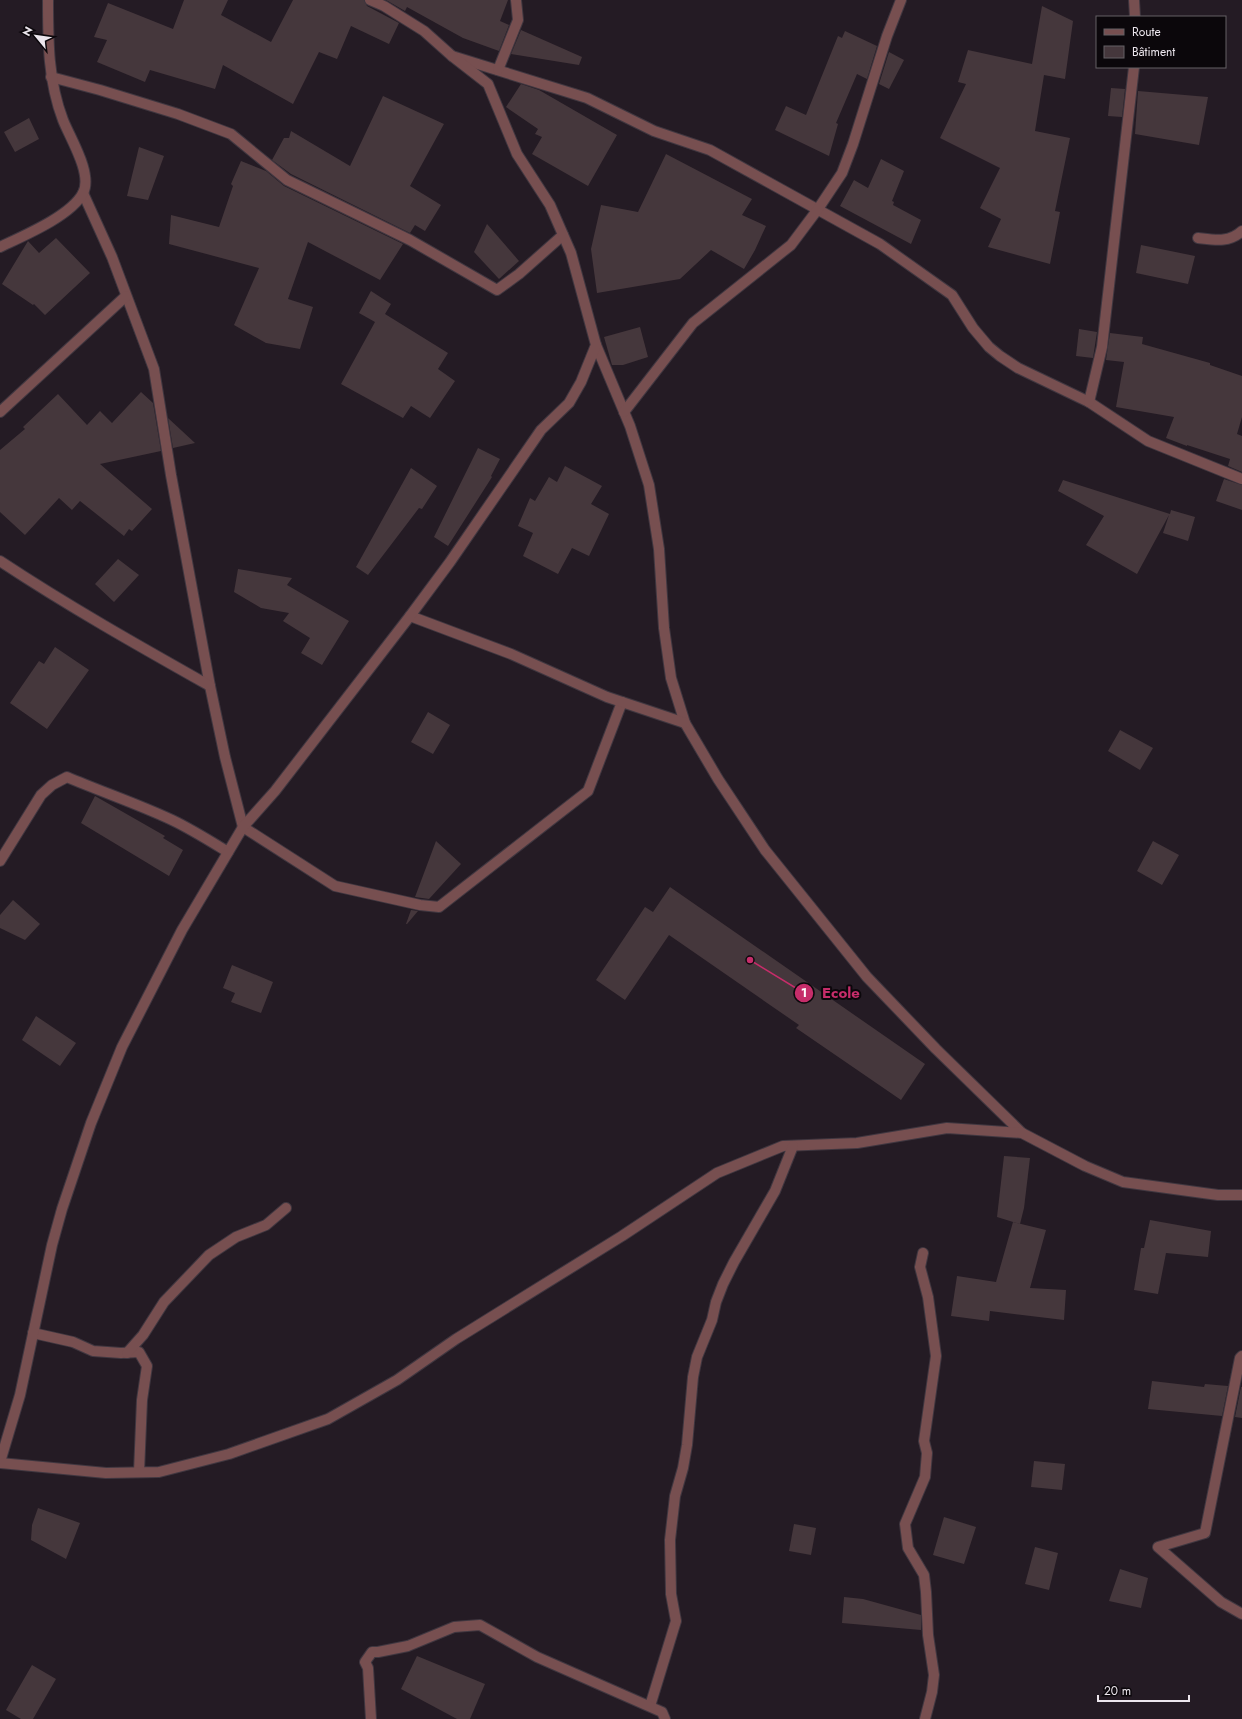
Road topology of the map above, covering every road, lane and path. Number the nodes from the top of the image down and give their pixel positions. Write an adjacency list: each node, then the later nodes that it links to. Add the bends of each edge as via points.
1 (48, 0): 10 (street)
2 (370, 0): 7 (street, via 424,31)
3 (516, 0): 9 (street, via 518,20)
4 (901, 0): 12 (street, via 842,173)
5 (1134, 0): 6 (street)
6 (1135, 16)
7 (452, 56): 9 (street); 14 (street, via 488,84 517,154 550,205)
8 (1134, 68): 19 (street, via 1102,347)
9 (498, 70): 12 (street, via 587,98 654,131 710,150)
10 (51, 77): 11 (street, via 62,119 84,170 86,183); 14 (street, via 157,108 231,134 287,180 410,240 497,290)
11 (83, 194): 16 (street, via 42,228); 17 (street)
12 (818, 209): 19 (street, via 880,244 952,295 973,328 1000,356 1018,368); 21 (street, via 791,245 693,323)
13 (1242, 231): 15 (street, via 1235,237 1222,241)
14 (563, 235): 18 (street, via 571,253)
15 (1198, 238)
16 (0, 247)
17 (126, 296): 20 (street); 25 (street, via 154,369)
18 (596, 345): 21 (street); 24 (street, via 581,382 569,403 541,430)
19 (1089, 402): 22 (street, via 1148,441)
20 (0, 412)
21 (624, 412): 27 (street, via 649,485 659,549 664,628 671,678)
22 (1242, 479)
23 (0, 561): 25 (street, via 157,658)
24 (410, 616): 26 (street, via 511,654); 28 (street, via 275,791)
25 (210, 686): 28 (street, via 225,757)
26 (622, 702): 27 (street); 28 (street, via 588,790 439,906 420,905 336,886)
27 (685, 723): 31 (street, via 765,850 862,971 936,1049)
28 (244, 827): 29 (street)
29 (228, 852): 30 (street, via 174,821 67,776 41,795); 36 (street, via 182,930 122,1047 93,1119 60,1216)
30 (0, 861)
31 (1022, 1132): 32 (street, via 947,1128 857,1143); 33 (street, via 1085,1166 1123,1182 1218,1195)
32 (793, 1146): 40 (street, via 783,1146 717,1173 622,1236 456,1339 397,1380 328,1419 229,1454 159,1472); 42 (street, via 775,1191 723,1284 697,1357 670,1540 671,1594 676,1621)
33 (1242, 1195)
34 (286, 1208): 37 (street, via 266,1225 236,1238 209,1255 164,1302 144,1335)
35 (923, 1252): 45 (street, via 920,1267 928,1297 936,1356 924,1441 927,1453 925,1477 905,1524 908,1548 924,1575 926,1592 928,1635 934,1675)
36 (33, 1333): 37 (street, via 73,1342 93,1351); 39 (street, via 20,1395)
37 (127, 1353): 40 (street, via 139,1352 147,1366 142,1400)
38 (1242, 1356): 41 (street, via 1205,1533 1158,1547 1221,1602)
39 (0, 1463): 40 (street, via 106,1473)
40 (138, 1472)
41 (1242, 1614)
42 (650, 1706): 43 (street, via 537,1656 480,1625 454,1626 408,1646 372,1652 366,1662); 44 (street, via 662,1712)
43 (371, 1719)
44 (664, 1719)
45 (925, 1719)

